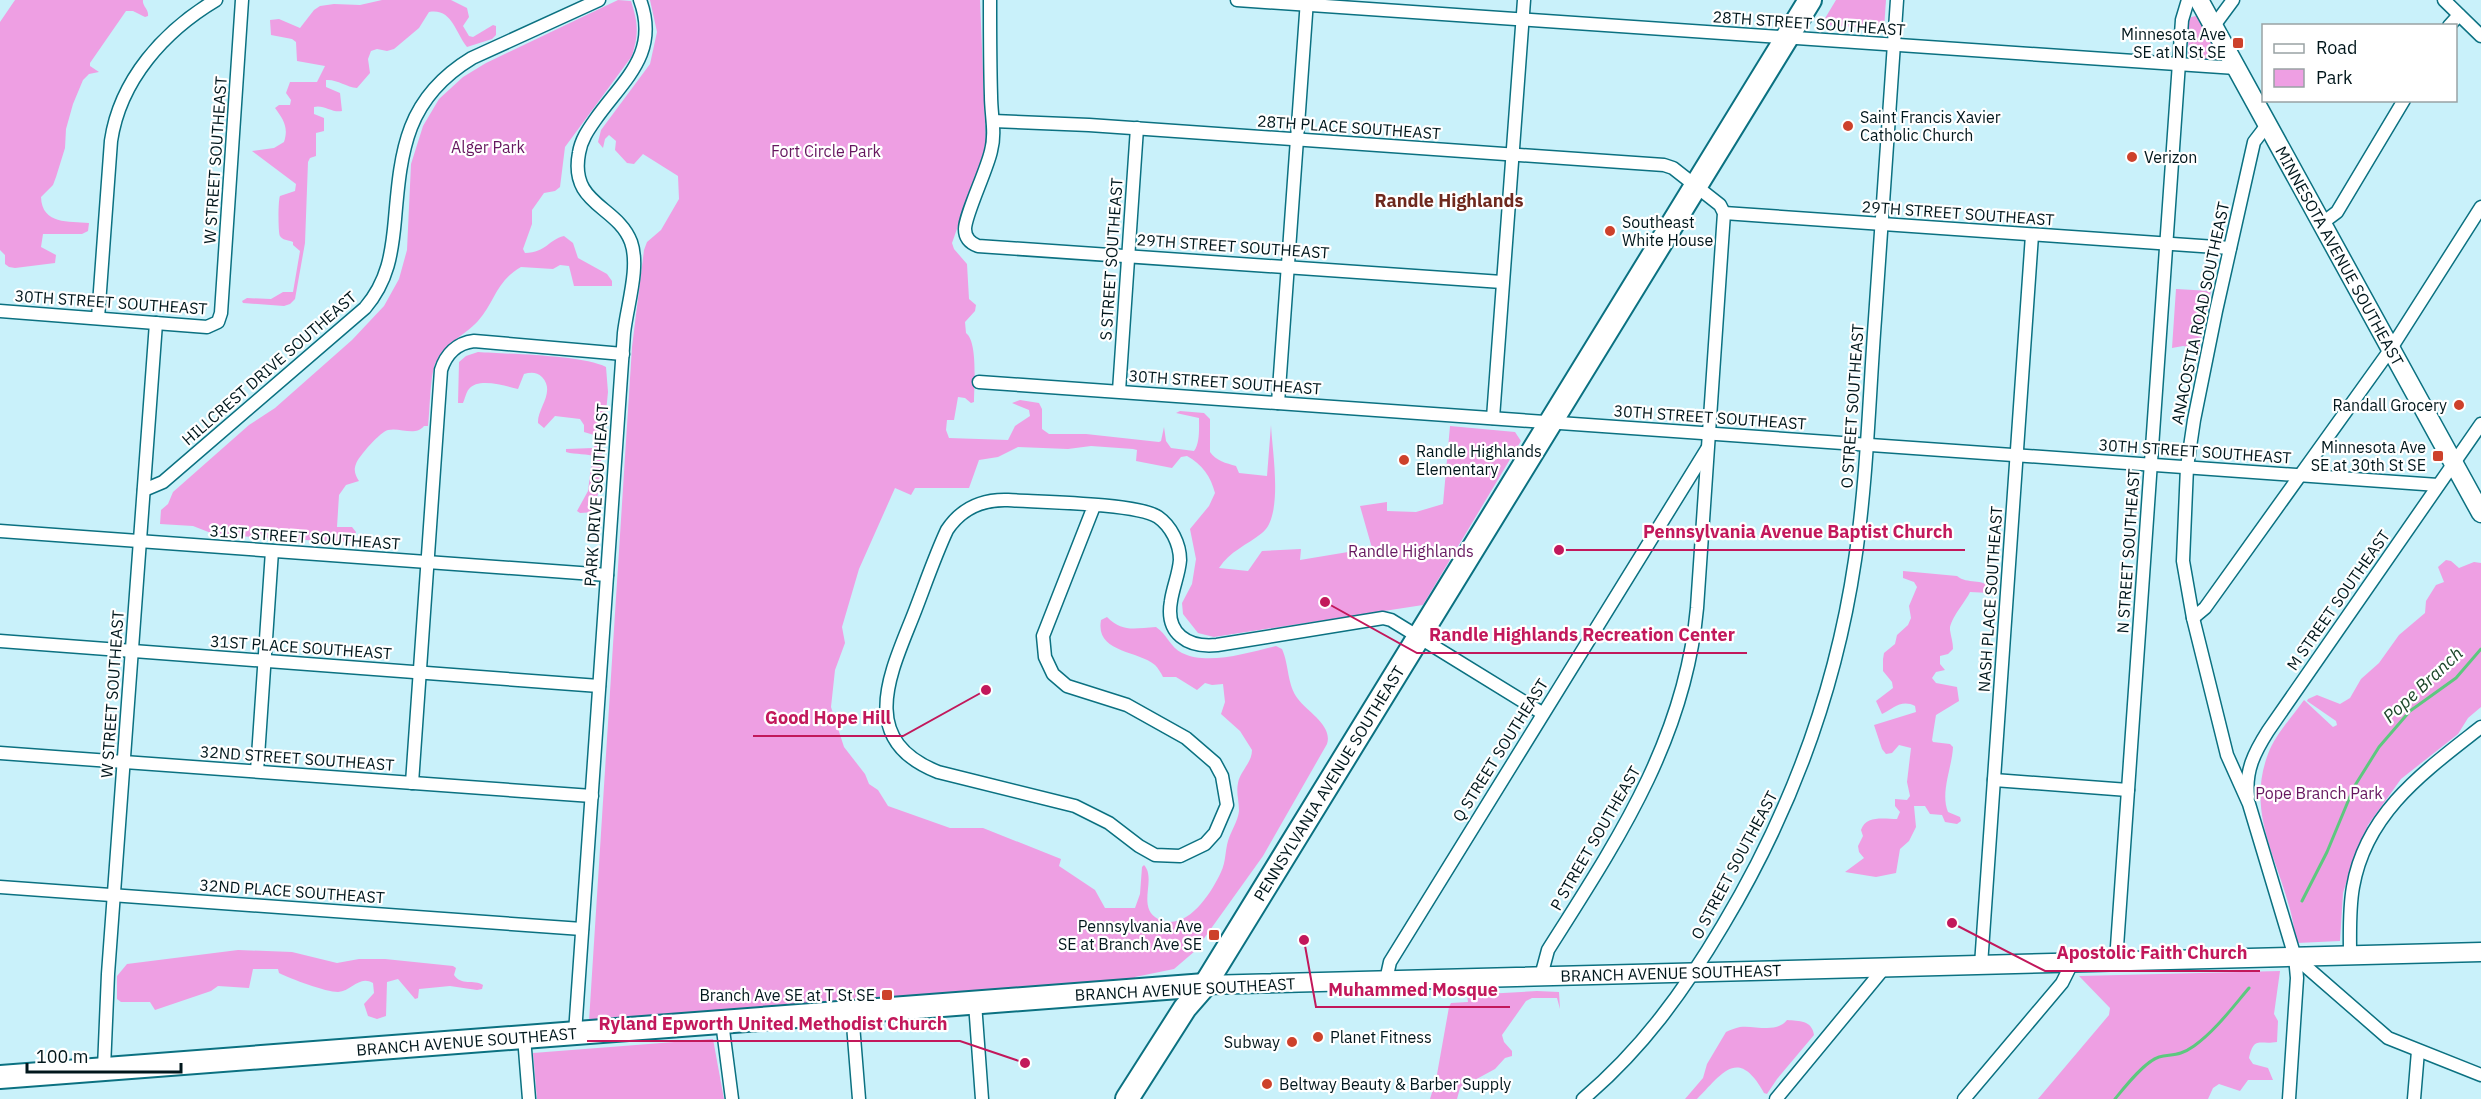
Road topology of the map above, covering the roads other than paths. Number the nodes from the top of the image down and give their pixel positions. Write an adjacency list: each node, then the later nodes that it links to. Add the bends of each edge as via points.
1 (216, 0): 42 (street, via 183,23 152,54 129,86 117,114 111,141)
2 (242, 0): 43 (street, W STREET SOUTHEAST)
3 (599, 0): 62 (street, HILLCREST DRIVE SOUTHEAST, via 472,58 438,85 416,116 404,144 392,253 374,297 163,482)
4 (640, 0): 46 (street, PARK DRIVE SOUTHEAST, via 647,23 641,57 587,132 578,160 579,178 587,195 621,224 633,248 634,270)
5 (990, 0): 25 (street)
6 (1237, 0): 14 (street, 28TH STREET SOUTHEAST)
7 (1524, 0): 16 (street)
8 (1810, 0): 20 (highway, PENNSYLVANIA AVENUE SOUTHEAST)
9 (1897, 0): 21 (street, O STREET SOUTHEAST)
10 (2188, 0): 22 (street, N STREET SOUTHEAST, via 2182,20)
11 (2199, 0): 18 (main road, MINNESOTA AVENUE SOUTHEAST)
12 (2233, 0): 18 (street)
13 (2444, 0): 15 (street)
14 (1307, 2): 16 (street, 28TH STREET SOUTHEAST); 28 (street)
15 (2459, 15): 17 (street); 19 (street)
16 (1522, 20): 20 (street, 28TH STREET SOUTHEAST); 29 (street)
17 (2451, 24)
18 (2213, 27): 23 (main road, MINNESOTA AVENUE SOUTHEAST)
19 (2481, 36)
20 (1787, 37): 21 (street, 28TH STREET SOUTHEAST); 30 (highway, PENNSYLVANIA AVENUE SOUTHEAST)
21 (1894, 45): 22 (street, 28TH STREET SOUTHEAST); 33 (street, O STREET SOUTHEAST)
22 (2180, 65): 23 (street, 28TH STREET SOUTHEAST); 36 (street, N STREET SOUTHEAST)
23 (2236, 68): 26 (main road, MINNESOTA AVENUE SOUTHEAST)
24 (2403, 102): 34 (street, via 2337,212)
25 (993, 121): 27 (street, 28TH PLACE SOUTHEAST); 38 (street, 29TH STREET SOUTHEAST, via 992,150 966,225 971,243)
26 (2267, 125): 34 (main road, MINNESOTA AVENUE SOUTHEAST); 37 (street, ANACOSTIA ROAD SOUTHEAST, via 2254,142)
27 (1137, 128): 28 (street, 28TH PLACE SOUTHEAST); 38 (street, S STREET SOUTHEAST)
28 (1297, 140): 29 (street, 28TH PLACE SOUTHEAST); 39 (street)
29 (1512, 154): 30 (street, 28TH PLACE SOUTHEAST, via 1664,165); 40 (street)
30 (1690, 181): 32 (street, via 1720,205); 51 (highway, PENNSYLVANIA AVENUE SOUTHEAST)
31 (2481, 207): 45 (street)
32 (1724, 213): 33 (street, 29TH STREET SOUTHEAST); 53 (street, P STREET SOUTHEAST)
33 (1881, 224): 35 (street, 29TH STREET SOUTHEAST); 54 (street, O STREET SOUTHEAST)
34 (2321, 224): 45 (main road, MINNESOTA AVENUE SOUTHEAST)
35 (2032, 235): 36 (street, 29TH STREET SOUTHEAST); 56 (street, NASH PLACE SOUTHEAST)
36 (2167, 245): 37 (street, 29TH STREET SOUTHEAST); 57 (street, N STREET SOUTHEAST)
37 (2230, 248): 59 (street, ANACOSTIA ROAD SOUTHEAST)
38 (1128, 255): 39 (street, 29TH STREET SOUTHEAST); 48 (street, S STREET SOUTHEAST)
39 (1288, 267): 40 (street, 29TH STREET SOUTHEAST); 49 (street)
40 (1503, 282): 50 (street)
41 (0, 311): 42 (street, 30TH STREET SOUTHEAST)
42 (98, 318): 44 (street, 30TH STREET SOUTHEAST)
43 (218, 322): 44 (street, 30TH STREET SOUTHEAST, via 207,327)
44 (156, 323): 62 (street, W STREET SOUTHEAST)
45 (2390, 350): 58 (main road, MINNESOTA AVENUE SOUTHEAST); 60 (street)
46 (623, 354): 68 (street, via 491,342 461,344 449,354 441,370); 69 (street, PARK DRIVE SOUTHEAST)
47 (979, 382): 48 (street, 30TH STREET SOUTHEAST)
48 (1119, 391): 49 (street, 30TH STREET SOUTHEAST)
49 (1278, 403): 50 (street, 30TH STREET SOUTHEAST)
50 (1493, 418): 51 (street, 30TH STREET SOUTHEAST)
51 (1552, 422): 53 (street, 30TH STREET SOUTHEAST); 71 (highway, PENNSYLVANIA AVENUE SOUTHEAST)
52 (2481, 424): 58 (street, M STREET SOUTHEAST)
53 (1708, 434): 54 (street, 30TH STREET SOUTHEAST); 55 (street, P STREET SOUTHEAST)
54 (1866, 445): 56 (street, 30TH STREET SOUTHEAST); 97 (street, O STREET SOUTHEAST, via 1851,585 1817,720 1767,843)
55 (1707, 448): 77 (street, Q STREET SOUTHEAST); 98 (street, P STREET SOUTHEAST, via 1694,632 1678,708 1646,786 1548,950)
56 (2017, 455): 57 (street, 30TH STREET SOUTHEAST); 82 (street, NASH PLACE SOUTHEAST)
57 (2151, 464): 59 (street, 30TH STREET SOUTHEAST); 84 (street, N STREET SOUTHEAST)
58 (2453, 464): 61 (street, M STREET SOUTHEAST); 64 (main road, MINNESOTA AVENUE SOUTHEAST)
59 (2187, 467): 60 (street, 30TH STREET SOUTHEAST); 70 (street, ANACOSTIA ROAD SOUTHEAST, via 2183,561)
60 (2300, 475): 61 (street, 30TH STREET SOUTHEAST); 70 (street, via 2205,608)
61 (2438, 485): 86 (street, M STREET SOUTHEAST, via 2260,745 2248,771)
62 (144, 490): 66 (street, W STREET SOUTHEAST)
63 (1094, 506): 63 (street, via 1043,636 1045,657 1053,674 1067,686 1127,705 1186,738 1215,763 1222,776 1227,805 1220,825 1205,844 1180,856 1155,855 1109,823 1075,806 931,770 908,754 894,737 886,709 889,676 947,530 956,518 973,506 1000,500); 71 (street, via 1143,510 1169,528 1180,558 1170,602 1171,616 1177,633 1189,643 1218,645 1374,618 1391,620)
64 (2481, 513)
65 (0, 531): 66 (street, 31ST STREET SOUTHEAST)
66 (140, 542): 67 (street, 31ST STREET SOUTHEAST); 73 (street, W STREET SOUTHEAST)
67 (272, 551): 68 (street, 31ST STREET SOUTHEAST); 74 (street)
68 (427, 562): 69 (street, 31ST STREET SOUTHEAST); 75 (street)
69 (608, 575): 76 (street, PARK DRIVE SOUTHEAST)
70 (2193, 618): 86 (street, ANACOSTIA ROAD SOUTHEAST, via 2227,755)
71 (1419, 638): 77 (street); 100 (highway, PENNSYLVANIA AVENUE SOUTHEAST)
72 (0, 641): 73 (street, 31ST PLACE SOUTHEAST)
73 (132, 651): 74 (street, 31ST PLACE SOUTHEAST); 80 (street, W STREET SOUTHEAST)
74 (265, 661): 75 (street, 31ST PLACE SOUTHEAST); 81 (street)
75 (419, 672): 76 (street, 31ST PLACE SOUTHEAST); 83 (street)
76 (599, 686): 85 (street, PARK DRIVE SOUTHEAST)
77 (1542, 713): 99 (street, Q STREET SOUTHEAST, via 1390,962)
78 (2481, 727): 91 (street, via 2404,790 2376,825 2354,881)
79 (0, 753): 80 (street, 32ND STREET SOUTHEAST)
80 (124, 762): 81 (street, 32ND STREET SOUTHEAST); 88 (street, W STREET SOUTHEAST)
81 (257, 771): 83 (street, 32ND STREET SOUTHEAST)
82 (1994, 780): 84 (street); 95 (street, NASH PLACE SOUTHEAST)
83 (412, 783): 85 (street, 32ND STREET SOUTHEAST)
84 (2128, 790): 93 (street, N STREET SOUTHEAST)
85 (592, 796): 89 (street, PARK DRIVE SOUTHEAST)
86 (2249, 804): 92 (street, ANACOSTIA ROAD SOUTHEAST)
87 (0, 886): 88 (street, 32ND PLACE SOUTHEAST)
88 (114, 894): 89 (street, 32ND PLACE SOUTHEAST); 107 (street, W STREET SOUTHEAST)
89 (582, 928): 104 (street, PARK DRIVE SOUTHEAST)
90 (2481, 952): 91 (main road, BRANCH AVENUE SOUTHEAST)
91 (2350, 955): 92 (main road, BRANCH AVENUE SOUTHEAST)
92 (2295, 957): 93 (main road, BRANCH AVENUE SOUTHEAST); 106 (street, via 2384,1036); 119 (street)
93 (2116, 961): 94 (main road, BRANCH AVENUE SOUTHEAST)
94 (2072, 963): 95 (main road, BRANCH AVENUE SOUTHEAST); 118 (street, via 2062,983)
95 (1981, 965): 96 (main road, BRANCH AVENUE SOUTHEAST)
96 (1885, 967): 97 (main road, BRANCH AVENUE SOUTHEAST); 117 (street)
97 (1695, 972): 98 (main road, BRANCH AVENUE SOUTHEAST); 116 (street, O STREET SOUTHEAST, via 1641,1043)
98 (1541, 976): 99 (main road, BRANCH AVENUE SOUTHEAST)
99 (1386, 980): 100 (main road, BRANCH AVENUE SOUTHEAST)
100 (1205, 985): 101 (highway, BRANCH AVENUE SOUTHEAST); 114 (highway, PENNSYLVANIA AVENUE SOUTHEAST, via 1185,1008); 115 (highway, PENNSYLVANIA AVENUE SOUTHEAST, via 1200,1007)
101 (975, 1003): 102 (highway, BRANCH AVENUE SOUTHEAST); 113 (street)
102 (852, 1012): 103 (highway, BRANCH AVENUE SOUTHEAST); 112 (street)
103 (722, 1022): 104 (highway, BRANCH AVENUE SOUTHEAST); 111 (street)
104 (575, 1033): 105 (highway, BRANCH AVENUE SOUTHEAST)
105 (524, 1037): 107 (highway, BRANCH AVENUE SOUTHEAST); 110 (street)
106 (2418, 1051): 108 (street); 120 (street)
107 (104, 1068): 109 (highway, BRANCH AVENUE SOUTHEAST)
108 (2481, 1075)
109 (0, 1077)
110 (529, 1099)
111 (732, 1099)
112 (859, 1099)
113 (982, 1099)
114 (1127, 1099)
115 (1145, 1099)
116 (1583, 1099)
117 (1776, 1099)
118 (1964, 1099)
119 (2289, 1099)
120 (2414, 1099)

